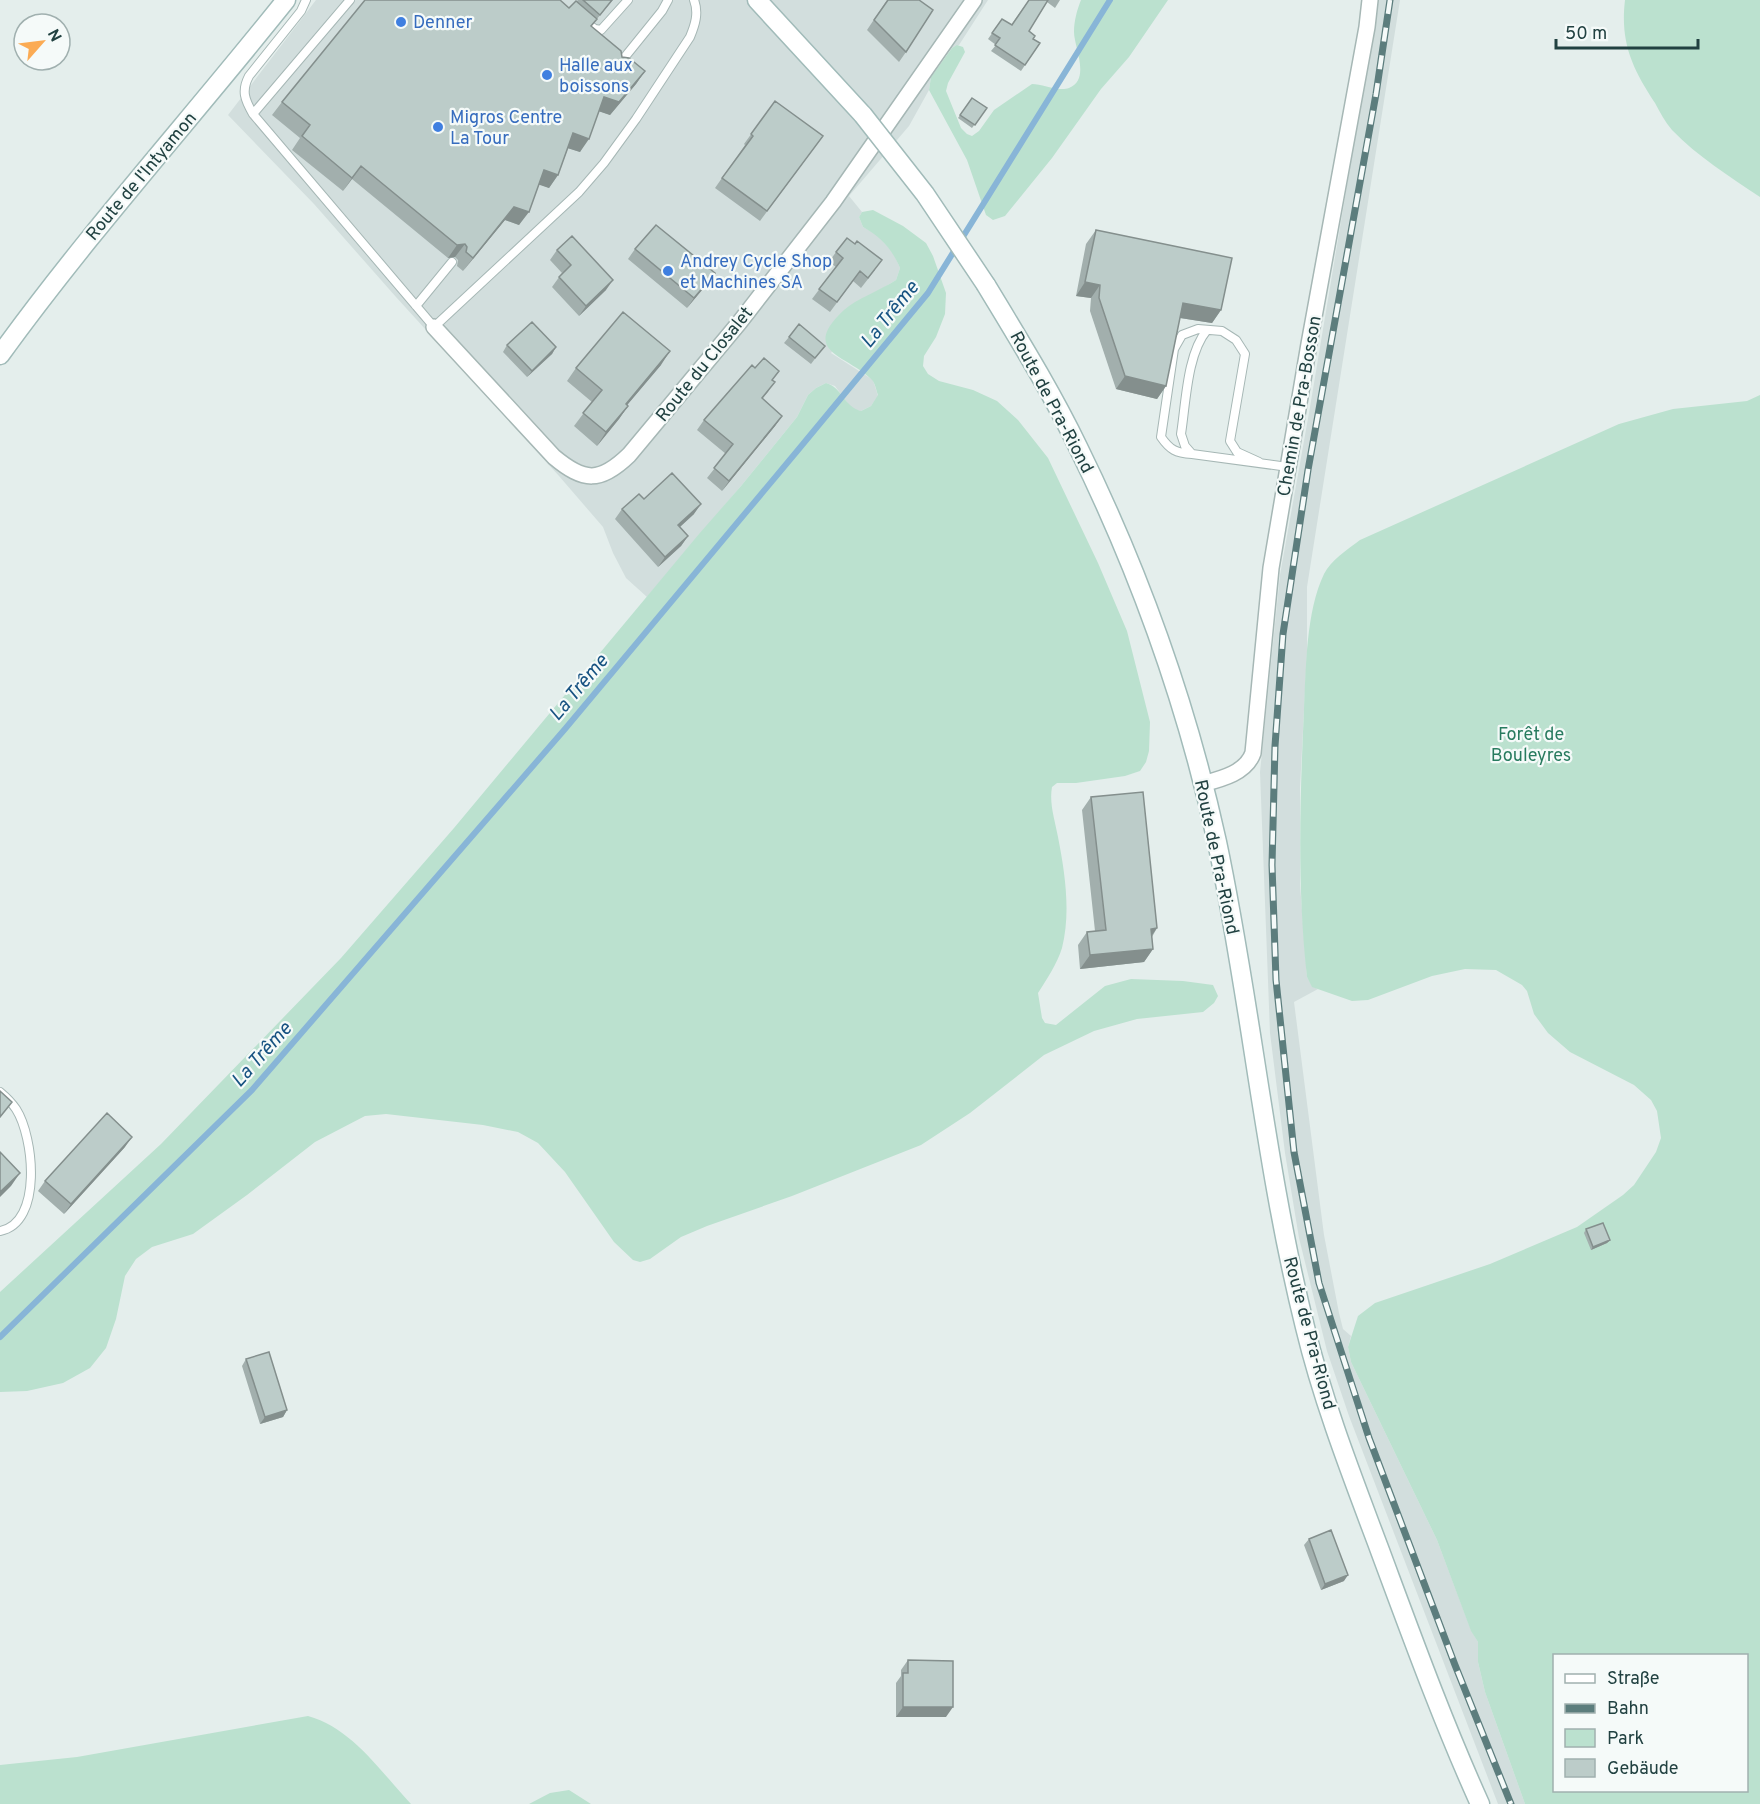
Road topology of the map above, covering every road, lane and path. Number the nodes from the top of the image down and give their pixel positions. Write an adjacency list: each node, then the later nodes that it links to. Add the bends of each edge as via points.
1 (286, 0): 17 (main road, Route de l'Intyamon, via 67,264)
2 (306, 0): 12 (lane, via 245,84 243,92)
3 (350, 0): 12 (lane)
4 (628, 0): 10 (lane, via 602,30)
5 (668, 0): 11 (lane)
6 (694, 0): 15 (lane, via 697,10 690,37 604,163 579,192)
7 (757, 0): 21 (main road, Route de Pra-Riond, bridge, via 863,115 925,194 987,285 1057,405 1147,603)
8 (974, 0): 15 (street, Route du Closalet, via 826,212 629,455 607,473 587,476 560,462)
9 (1370, 0): 20 (street, Chemin de Pra-Bosson)
10 (584, 21)
11 (617, 66)
12 (253, 114): 14 (lane)
13 (452, 262): 14 (lane)
14 (416, 306): 15 (lane)
15 (434, 327)
16 (1207, 330): 18 (lane, via 1194,352 1181,434); 18 (lane, via 1182,335 1174,349 1161,437 1169,449); 19 (lane, via 1221,331 1236,340 1245,354 1230,441 1237,452)
17 (0, 355)
18 (1192, 454): 19 (lane)
19 (1258, 462): 20 (lane)
20 (1288, 467): 21 (street, Chemin de Pra-Bosson, via 1272,568 1253,753 1241,769)
21 (1203, 784): 24 (main road, Route de Pra-Riond, via 1228,899 1305,1329 1349,1469)
22 (0, 1092): 23 (lane, via 22,1122 31,1176 24,1214 9,1229)
23 (0, 1231)
24 (1480, 1804)

